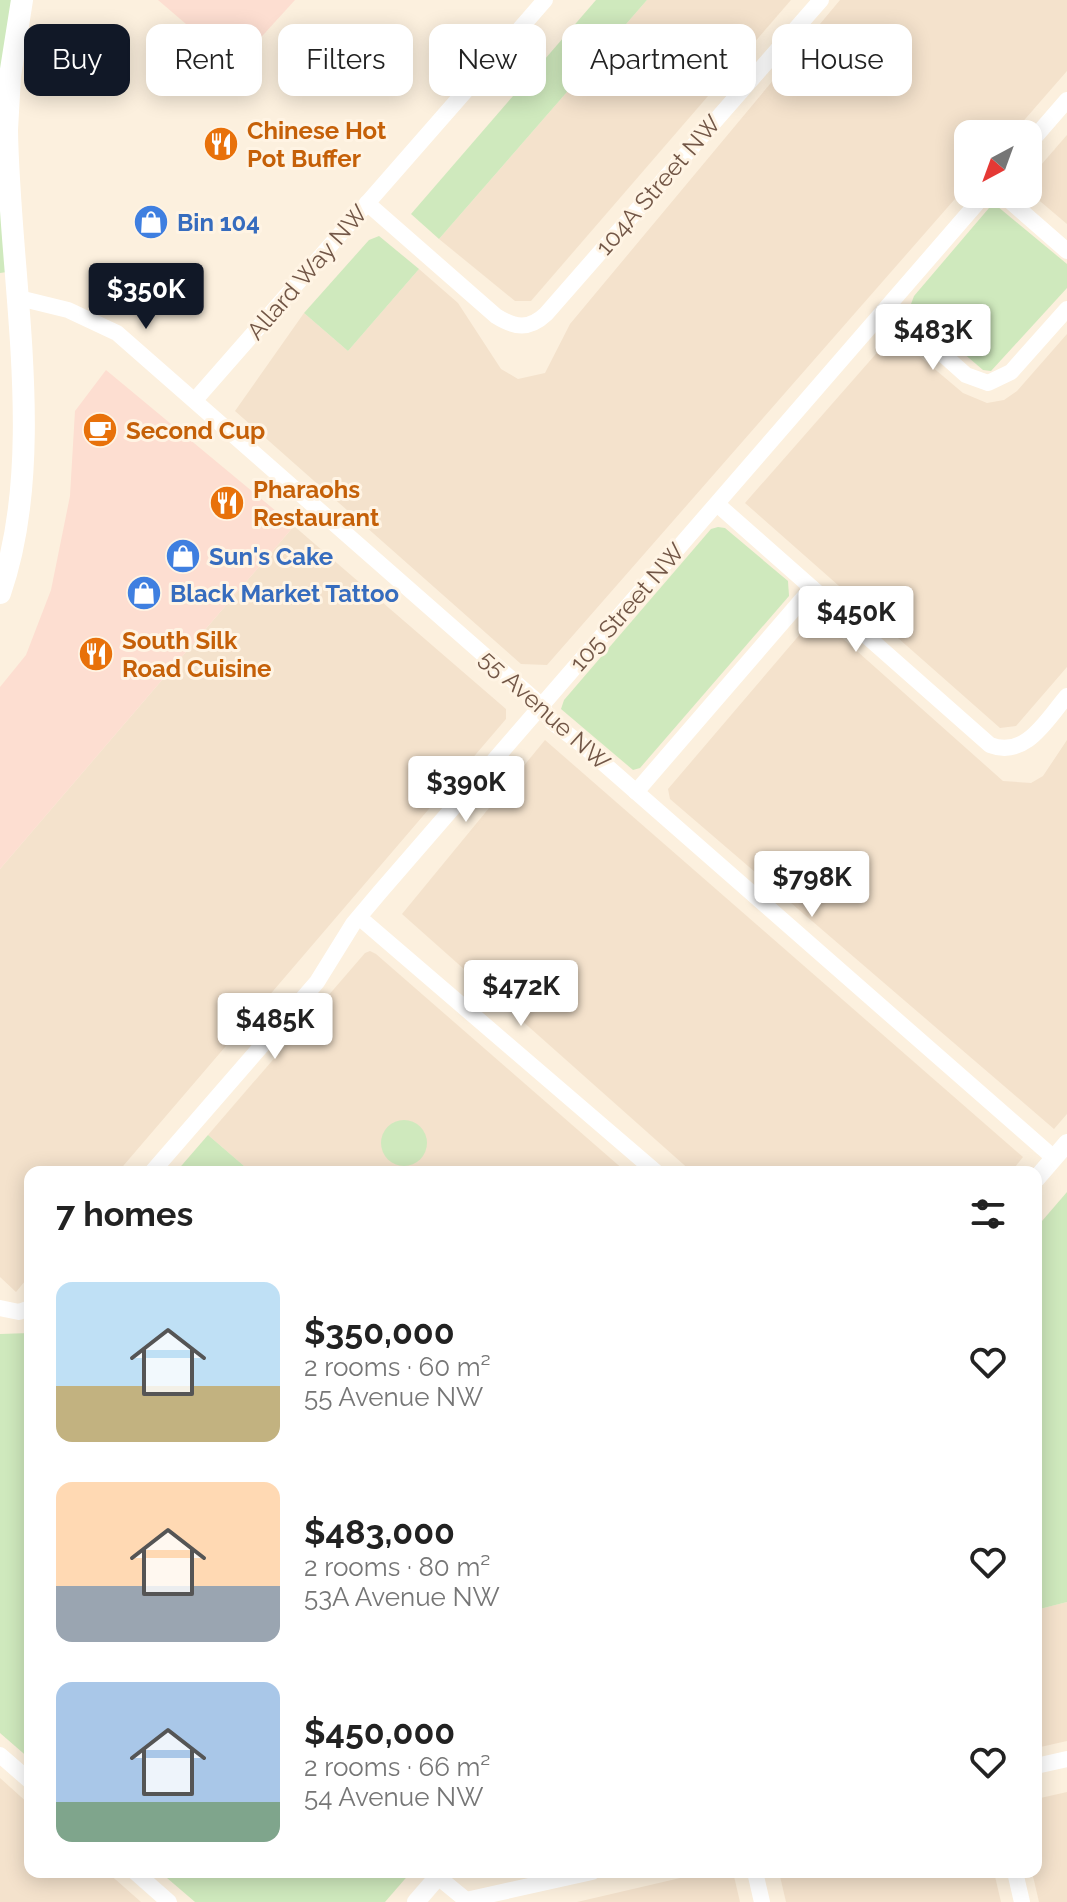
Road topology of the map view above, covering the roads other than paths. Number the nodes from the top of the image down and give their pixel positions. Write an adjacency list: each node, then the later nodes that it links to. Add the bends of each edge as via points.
1 (22, 0): 10 (main road, via 7,130)
2 (545, 0): 6 (street, Allard Way NW)
3 (821, 0): 6 (street, 104A Street NW, via 546,314 522,327 496,316)
4 (1067, 100): 5 (street)
5 (1042, 129)
6 (367, 203): 13 (street, Allard Way NW)
7 (973, 208): 11 (street, 105 Street NW)
8 (1018, 208): 9 (street)
9 (1067, 251)
10 (15, 297): 13 (street, 55 Avenue NW, via 109,327); 16 (main road, via 23,472 17,533)
11 (890, 307): 12 (street, via 966,375 981,382 996,382 1011,372); 14 (street, 105 Street NW)
12 (1067, 309)
13 (195, 400): 18 (street, 55 Avenue NW)
14 (717, 504): 15 (street); 18 (street, 105 Street NW)
15 (812, 588): 17 (street, via 990,745 1016,748); 19 (street)
16 (0, 593)
17 (1067, 696)
18 (541, 705): 19 (street, 55 Avenue NW, via 560,729); 20 (street, 105 Street NW)
19 (636, 792): 22 (street, 55 Avenue NW)
20 (360, 918): 23 (street, 105 Street NW, via 317,982); 24 (street)
21 (1067, 1143): 22 (street)
22 (1054, 1158): 25 (street)
23 (157, 1166)
24 (649, 1166)
25 (1042, 1172)
26 (0, 1308): 27 (street)
27 (24, 1310)
28 (0, 1755): 31 (street)
29 (1067, 1759): 30 (street)
30 (1042, 1765)
31 (24, 1776)
32 (142, 1878): 38 (street)
33 (437, 1878): 39 (street)
34 (444, 1878): 35 (street, via 466,1900)
35 (565, 1878)
36 (756, 1878): 40 (street)
37 (1016, 1878): 41 (street)
38 (169, 1902)
39 (416, 1902)
40 (762, 1902)
41 (1022, 1902)

